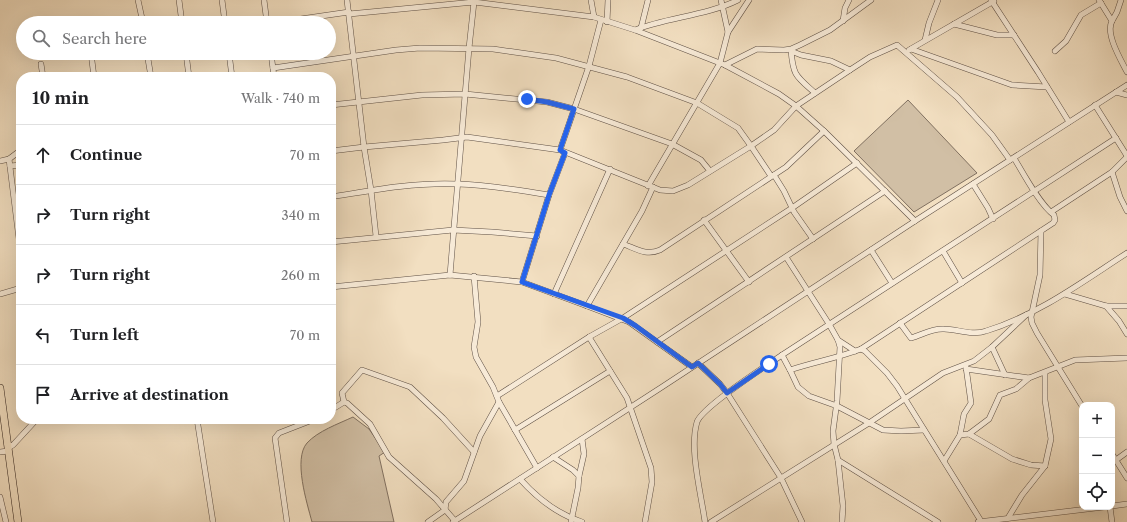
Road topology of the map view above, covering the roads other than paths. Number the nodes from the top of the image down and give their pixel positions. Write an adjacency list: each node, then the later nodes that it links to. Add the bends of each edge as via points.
1 (138, 0): 23 (street)
2 (179, 0): 24 (street)
3 (222, 0): 25 (street)
4 (264, 0): 26 (street)
5 (347, 0): 22 (street)
6 (511, 0): 20 (street)
7 (591, 0): 28 (street)
8 (608, 0): 29 (street)
9 (648, 0): 33 (street)
10 (721, 0): 21 (street)
11 (738, 0): 21 (street)
12 (749, 0): 35 (street)
13 (848, 0): 30 (street)
14 (871, 0): 30 (street)
15 (938, 0): 37 (street)
16 (993, 0): 32 (street); 36 (street)
17 (1121, 0): 31 (street)
18 (473, 1): 20 (street); 22 (street); 38 (street)
19 (1100, 2): 31 (street); 41 (street, via 1080,16 1066,41)
20 (507, 6): 28 (street)
21 (724, 7): 33 (street); 35 (street)
22 (349, 13): 27 (street); 43 (street)
23 (141, 16)
24 (181, 16)
25 (224, 16)
26 (266, 16)
27 (326, 16)
28 (594, 17): 29 (street)
29 (604, 21): 34 (street); 53 (street)
30 (843, 21): 40 (street)
31 (1112, 21): 62 (street, via 1110,28 1115,49)
32 (954, 24): 36 (street, via 997,35); 37 (street)
33 (641, 28): 34 (street)
34 (634, 30): 52 (street)
35 (728, 32): 52 (street)
36 (1014, 36): 64 (street)
37 (925, 40): 39 (street)
38 (469, 48): 43 (street, via 408,49); 53 (street, via 522,52); 67 (street)
39 (911, 49): 42 (street); 64 (street, via 1012,85)
40 (791, 50): 52 (street, via 757,49); 55 (street, via 801,55 831,61); 66 (street, via 794,71)
41 (1055, 51)
42 (905, 53): 55 (street, via 896,45); 87 (street, via 957,97)
43 (354, 56): 44 (street); 69 (street)
44 (336, 59)
45 (92, 60): 57 (street)
46 (148, 60): 58 (street)
47 (187, 60): 59 (street)
48 (230, 60): 60 (street)
49 (272, 60): 54 (street)
50 (327, 60): 54 (street)
51 (41, 64): 56 (street)
52 (722, 64): 70 (street); 73 (street, via 779,94)
53 (588, 66): 70 (street); 74 (street)
54 (273, 68): 61 (street)
55 (850, 70): 66 (street)
56 (42, 72)
57 (93, 72)
58 (150, 72)
59 (188, 72)
60 (231, 72)
61 (273, 72)
62 (1127, 72)
63 (1127, 85): 65 (street)
64 (1047, 87): 75 (street)
65 (1116, 92): 68 (street); 72 (street)
66 (815, 93): 73 (street)
67 (465, 94): 69 (street); 74 (street, via 547,102); 77 (street)
68 (1127, 95)
69 (359, 101): 71 (street); 81 (street)
70 (697, 103): 79 (street); 80 (street, via 738,128)
71 (336, 104)
72 (1095, 105): 75 (street); 78 (street)
73 (796, 106): 76 (street); 80 (street, via 774,130)
74 (574, 109): 79 (street); 83 (street)
75 (1069, 122): 87 (street)
76 (824, 131): 89 (street); 95 (street, via 792,162)
77 (461, 137): 81 (street); 83 (street); 96 (street)
78 (1116, 138): 85 (street); 101 (street)
79 (672, 144): 93 (street, via 701,160); 98 (street)
80 (751, 146): 93 (street); 95 (street)
81 (364, 147): 82 (street); 99 (street)
82 (336, 150)
83 (562, 152): 92 (street); 103 (street)
84 (16, 154): 86 (street)
85 (1127, 157): 94 (street)
86 (10, 159): 88 (street); 91 (street)
87 (1012, 159): 97 (street); 101 (street)
88 (0, 161)
89 (857, 163): 100 (street); 104 (street)
90 (16, 165): 91 (street)
91 (10, 166): 107 (street)
92 (610, 169): 98 (street); 133 (street)
93 (710, 171): 98 (street, via 673,191)
94 (1112, 172): 105 (street); 106 (street)
95 (772, 175): 104 (street); 109 (street)
96 (458, 184): 99 (street); 103 (street); 111 (street)
97 (973, 184): 108 (street); 110 (street)
98 (651, 186): 117 (street, via 642,211)
99 (371, 190): 102 (street); 113 (street)
100 (885, 191): 110 (street); 115 (street)
101 (1035, 192): 106 (street); 108 (street)
102 (336, 195)
103 (549, 195): 114 (street)
104 (792, 208): 115 (street); 118 (street)
105 (1127, 211)
106 (1051, 212): 112 (street, via 1055,220)
107 (16, 214)
108 (993, 219): 120 (street)
109 (704, 220): 117 (street, via 652,254); 118 (street)
110 (915, 221): 119 (street)
111 (453, 230): 113 (street); 114 (street); 123 (street)
112 (1041, 231): 128 (street); 138 (street, via 1040,275)
113 (376, 236): 116 (street)
114 (536, 236): 125 (street)
115 (813, 239): 122 (street)
116 (336, 241)
117 (623, 244): 135 (street)
118 (726, 250): 126 (street); 140 (street)
119 (871, 250): 127 (street); 131 (street)
120 (943, 251): 127 (street); 128 (street)
121 (1127, 253): 134 (street)
122 (786, 258): 126 (street); 131 (street)
123 (450, 275): 124 (street); 129 (street)
124 (474, 276): 125 (street); 164 (street, via 478,322 475,354)
125 (522, 282): 133 (street)
126 (749, 282): 146 (street)
127 (892, 283): 142 (street)
128 (962, 283): 141 (street)
129 (336, 286)
130 (16, 289): 132 (street)
131 (807, 292): 142 (street); 153 (street)
132 (0, 294)
133 (554, 294): 135 (street)
134 (1065, 294): 136 (street); 138 (street)
135 (587, 306): 140 (street)
136 (1106, 306): 137 (street); 143 (street)
137 (1127, 306)
138 (1032, 312): 139 (street); 156 (street, via 1032,323)
139 (1026, 315): 141 (street, via 985,332 942,329 912,338); 147 (street)
140 (623, 318): 144 (street); 146 (street)
141 (900, 323): 148 (street)
142 (828, 324): 145 (street); 150 (street)
143 (1127, 334)
144 (589, 337): 158 (street); 164 (street)
145 (838, 340): 149 (street); 151 (street)
146 (657, 342): 154 (street)
147 (992, 347): 155 (street); 160 (street)
148 (861, 349): 149 (street); 165 (street, via 887,373)
149 (855, 351): 151 (street)
150 (782, 356): 157 (street); 163 (street)
151 (840, 356): 157 (street); 168 (street)
152 (1127, 358): 156 (street, via 1075,360)
153 (698, 363): 154 (street); 163 (street)
154 (692, 367): 170 (street)
155 (966, 367): 160 (street); 165 (street, via 943,373); 178 (street, via 971,403 963,418)
156 (1058, 367): 159 (street); 167 (street)
157 (790, 370): 168 (street, via 800,390 818,400)
158 (610, 371): 170 (street); 175 (street)
159 (1045, 373): 161 (street); 189 (street, via 1045,400 1051,439)
160 (1005, 375): 161 (street)
161 (1029, 378): 177 (street, via 1016,389 1000,395 990,418)
162 (0, 388): 181 (highway)
163 (727, 393): 192 (street); 212 (street, via 697,422 694,450)
164 (498, 399): 175 (street); 183 (street)
165 (905, 399): 171 (street); 176 (street)
166 (344, 402): 169 (street); 183 (street, via 342,393 362,370 405,385 443,418); 198 (street, via 370,424 389,457)
167 (1080, 402)
168 (837, 406): 171 (street); 180 (street, via 833,431)
169 (336, 407)
170 (630, 407): 179 (street); 211 (street, via 652,472 652,487)
171 (869, 423): 176 (street, via 883,430); 180 (street)
172 (32, 424): 181 (street)
173 (198, 424): 207 (street)
174 (302, 424): 208 (street, via 279,433 275,438)
175 (514, 430): 190 (street)
176 (924, 430): 188 (street)
177 (969, 434): 178 (street); 189 (street, via 1012,459)
178 (960, 435): 188 (street)
179 (582, 439): 185 (street); 191 (street, via 584,454)
180 (834, 444): 186 (street); 192 (street)
181 (8, 449): 182 (street); 206 (highway)
182 (0, 452)
183 (474, 452): 198 (street, via 464,481 446,502)
184 (1127, 452): 187 (street)
185 (554, 457): 190 (street); 191 (street)
186 (838, 460): 215 (street, via 843,506); 216 (street)
187 (1116, 460): 193 (street)
188 (944, 461): 217 (street)
189 (1045, 466): 201 (street, via 1022,494)
190 (537, 468): 194 (street)
191 (579, 476): 202 (street, via 577,499)
192 (781, 478): 213 (street); 214 (street)
193 (1127, 478)
194 (520, 479): 202 (street, via 543,501); 203 (street)
195 (0, 497): 205 (street)
196 (1127, 504): 197 (street)
197 (1115, 506)
198 (445, 510): 203 (street); 209 (street)
199 (1079, 510): 201 (street)
200 (1111, 510): 218 (street)
201 (1008, 518): 204 (street)
202 (571, 520): 210 (street)
203 (457, 521)
204 (989, 521): 217 (street)
205 (6, 522)
206 (18, 522)
207 (213, 522)
208 (287, 522)
209 (428, 522)
210 (582, 522)
211 (645, 522)
212 (705, 522)
213 (711, 522)
214 (802, 522)
215 (842, 522)
216 (938, 522)
217 (980, 522)
218 (1112, 522)

